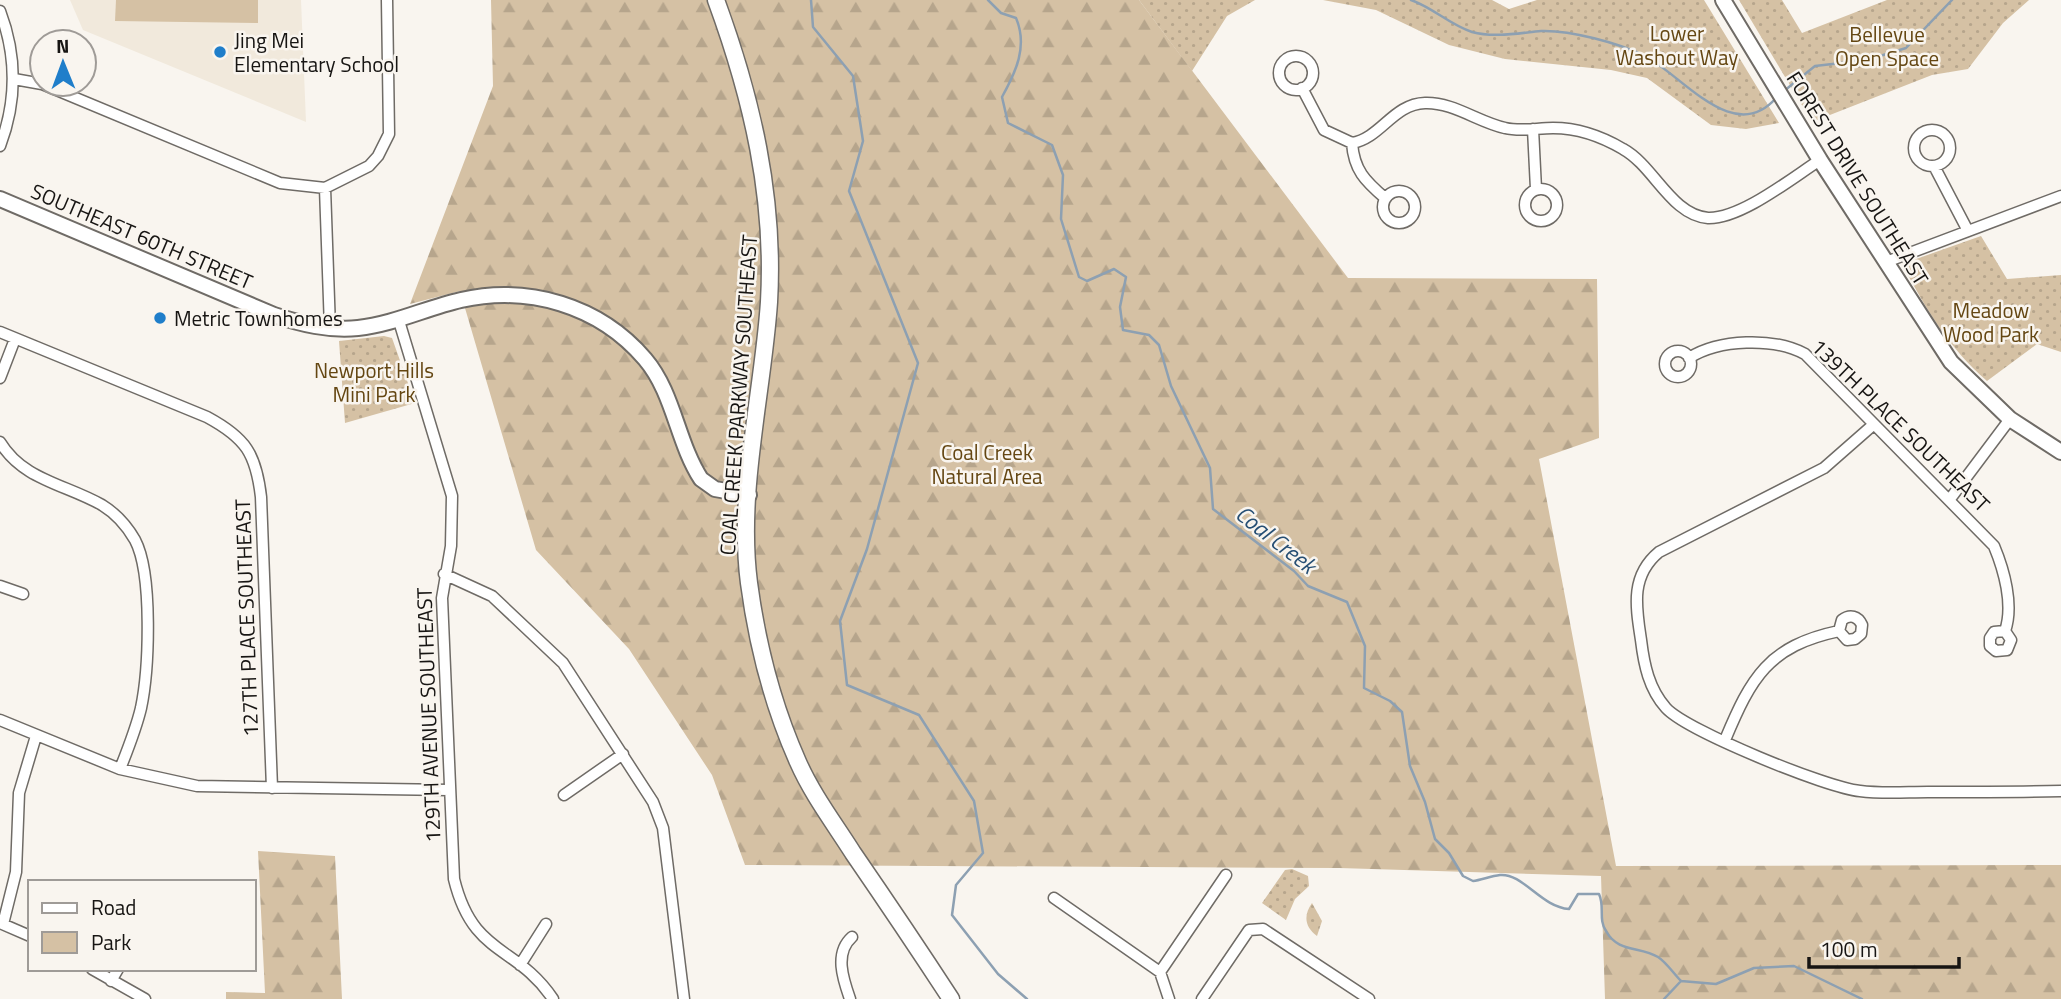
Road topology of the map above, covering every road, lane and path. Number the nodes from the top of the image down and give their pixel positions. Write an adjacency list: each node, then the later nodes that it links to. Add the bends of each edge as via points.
1 (387, 0): 14 (street, via 389,134 369,166)
2 (716, 0): 31 (main road, COAL CREEK PARKWAY SOUTHEAST, via 759,144 769,219 769,302)
3 (1723, 0): 12 (street, FOREST DRIVE SOUTHEAST)
4 (0, 11): 5 (street)
5 (14, 79): 6 (street); 11 (street)
6 (28, 82)
7 (1302, 88): 10 (street, via 1324,130)
8 (76, 98): 14 (street, via 280,183)
9 (1533, 129): 10 (street, via 1509,129 1427,103 1406,107 1367,139); 12 (street, via 1570,129 1609,141 1638,160 1680,205 1707,218 1738,211); 15 (street)
10 (1353, 143): 17 (street, via 1358,172)
11 (0, 146)
12 (1820, 160): 20 (street, FOREST DRIVE SOUTHEAST)
13 (1934, 166): 19 (street)
14 (324, 188): 22 (street)
15 (1536, 189)
16 (2061, 197): 19 (street)
17 (1385, 198)
18 (0, 199): 22 (street, SOUTHEAST 60TH STREET, via 274,315)
19 (1968, 231): 20 (street)
20 (1886, 262): 27 (street, FOREST DRIVE SOUTHEAST, via 1951,362)
21 (399, 321): 22 (street, SOUTHEAST 60TH STREET); 31 (street, SOUTHEAST 60TH STREET, via 463,300 502,296 549,299 580,310 632,346 655,373 701,479 715,489); 33 (street, 129TH AVENUE SOUTHEAST, via 452,496 451,545)
22 (330, 328)
23 (0, 332): 24 (street)
24 (15, 339): 26 (street); 43 (street, 127TH PLACE SOUTHEAST, via 207,416 248,448 261,497)
25 (1689, 358): 28 (street, 139TH PLACE SOUTHEAST, via 1715,345 1794,348)
26 (0, 379)
27 (2010, 419): 30 (street, FOREST DRIVE SOUTHEAST); 32 (street)
28 (1873, 425): 32 (street, 139TH PLACE SOUTHEAST); 40 (street, via 1817,472 1659,552 1638,580 1636,608 1643,658 1654,691 1680,720)
29 (0, 442): 42 (street, via 17,464 103,505 135,541 144,569 148,667 141,711)
30 (2061, 452)
31 (749, 495): 63 (main road, COAL CREEK PARKWAY SOUTHEAST, via 747,554 755,620 798,763)
32 (1950, 499): 37 (street, 139TH PLACE SOUTHEAST, via 1983,533 1999,559 2007,612)
33 (444, 574): 41 (street, via 492,596 544,643 563,663); 44 (street, 129TH AVENUE SOUTHEAST)
34 (0, 586): 35 (street)
35 (23, 594)
36 (1839, 631): 40 (street, via 1800,644 1761,670 1744,695)
37 (2004, 631)
38 (0, 720): 39 (street)
39 (36, 736): 42 (street); 49 (street, via 19,793 16,872)
40 (1725, 740): 45 (street, via 1824,783 1861,792)
41 (623, 754): 46 (street); 61 (street, via 653,802 663,828)
42 (120, 768): 43 (street, via 197,786)
43 (272, 788): 44 (street)
44 (449, 790): 53 (street, 129TH AVENUE SOUTHEAST, via 451,860 464,912 486,942)
45 (2061, 792)
46 (564, 794)
47 (1226, 875): 56 (street)
48 (1054, 898): 56 (street)
49 (1, 924): 51 (street)
50 (546, 924): 53 (street)
51 (28, 935)
52 (852, 937): 62 (street, via 845,943 841,960)
53 (520, 965): 60 (street, 129TH AVENUE SOUTHEAST)
54 (95, 971): 57 (street)
55 (117, 971): 57 (street)
56 (1160, 972): 64 (street)
57 (111, 981): 58 (street)
58 (123, 995): 59 (street)
59 (145, 999)
60 (553, 999)
61 (684, 999)
62 (850, 999)
63 (951, 999)
64 (1169, 999)
65 (1202, 999): 66 (street, via 1256,927)
66 (1369, 999)

